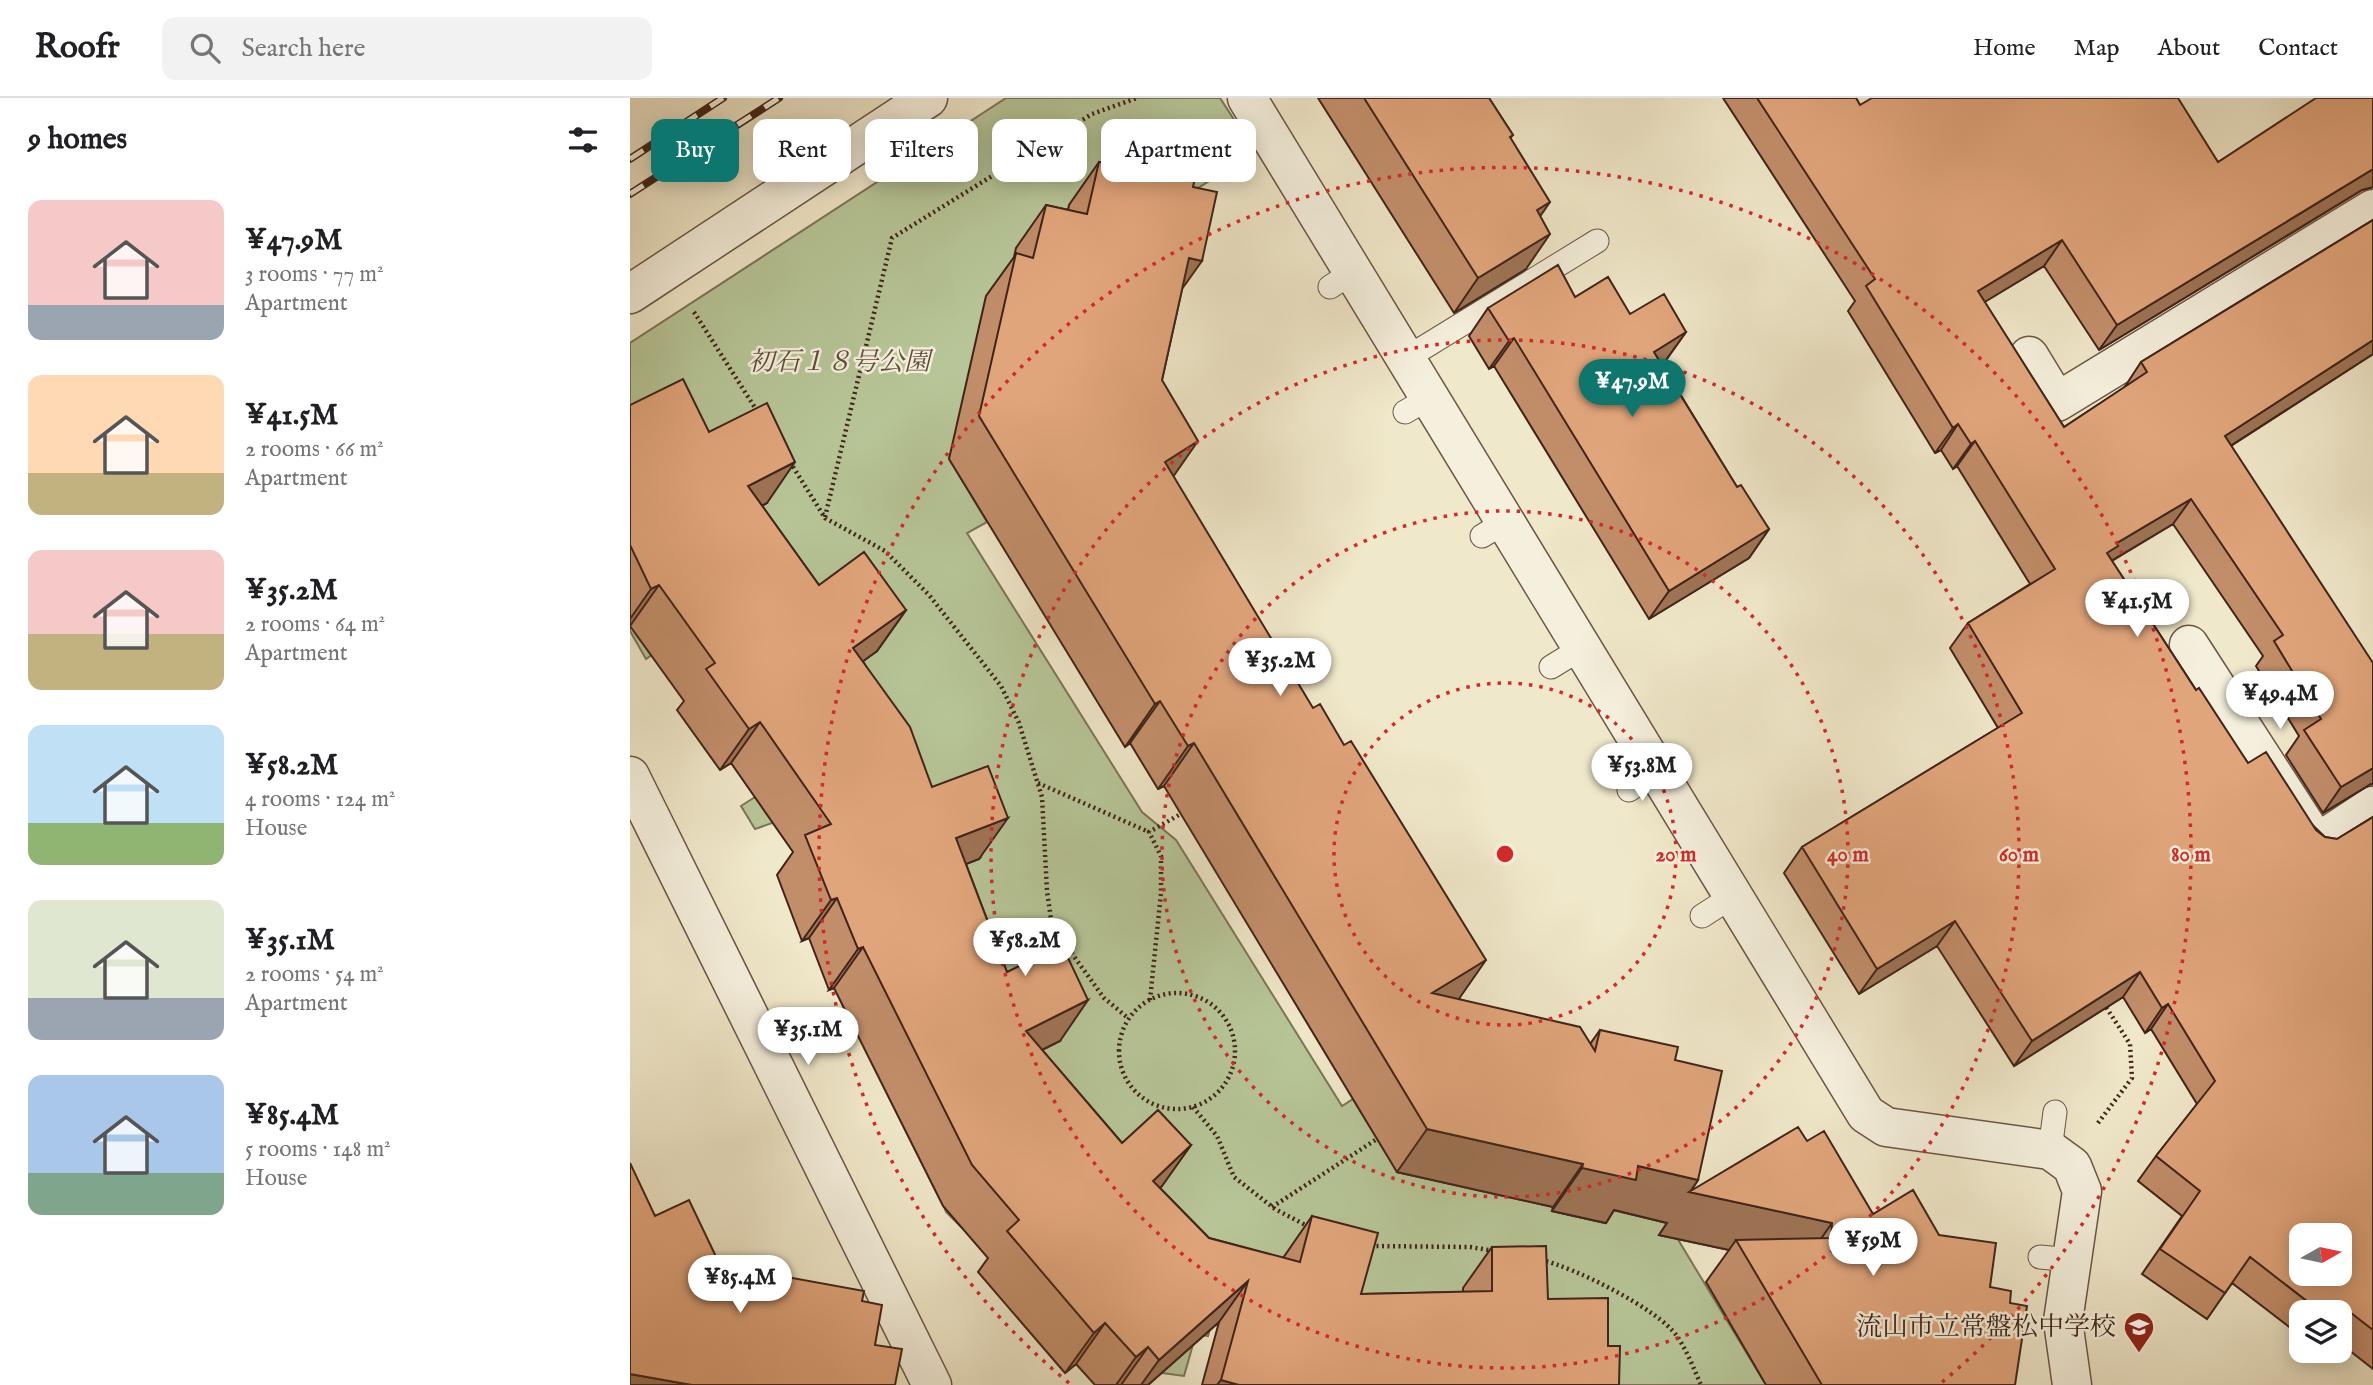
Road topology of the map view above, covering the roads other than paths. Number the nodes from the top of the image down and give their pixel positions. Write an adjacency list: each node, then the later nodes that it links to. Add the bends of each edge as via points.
1 (928, 98): 5 (street)
2 (1247, 98): 7 (street, via 1342,280)
3 (2373, 209): 6 (street, via 2057,402)
4 (1597, 241): 7 (lane)
5 (630, 294)
6 (2029, 356)
7 (1405, 359): 11 (street, via 1417,405 1567,657 1643,780)
8 (2189, 645): 10 (street, via 2317,843)
9 (630, 776): 15 (street)
10 (2373, 806)
11 (1733, 895): 12 (lane); 14 (street, via 1866,1114 1886,1128)
12 (1702, 916)
13 (2055, 1112): 14 (lane)
14 (2061, 1158): 16 (street, via 2082,1191 2056,1258)
15 (932, 1385)
16 (2072, 1385)

